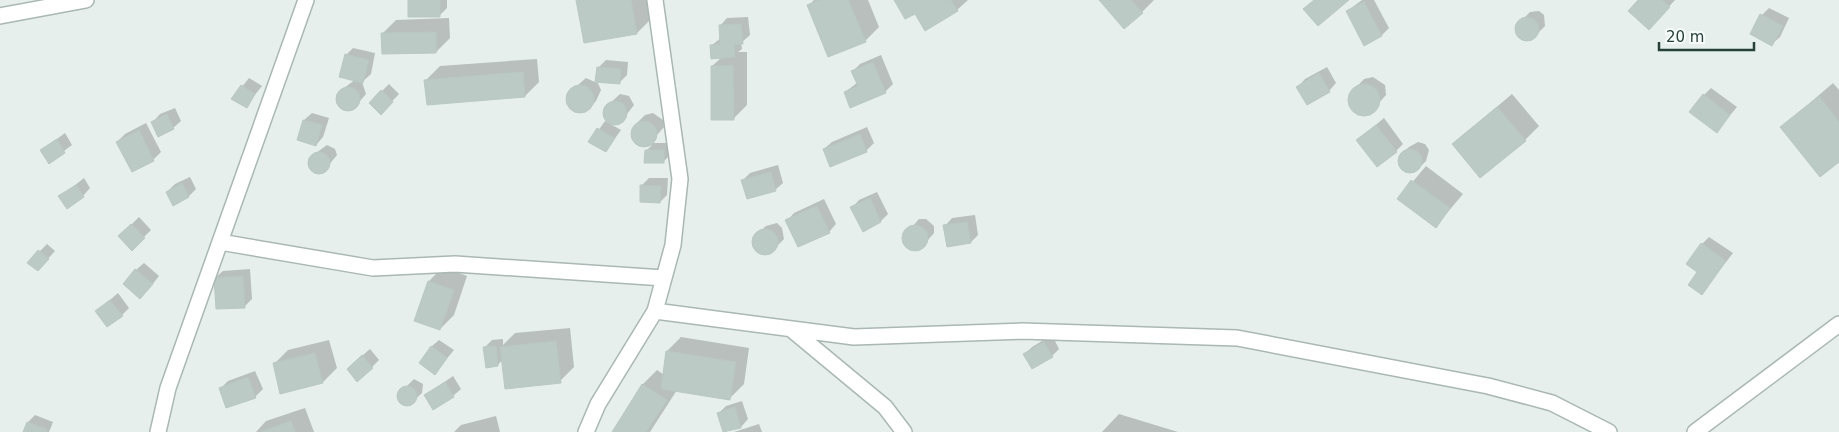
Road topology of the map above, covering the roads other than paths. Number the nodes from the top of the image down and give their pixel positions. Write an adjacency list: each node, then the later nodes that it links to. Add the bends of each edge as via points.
1 (86, 0): 4 (street)
2 (306, 0): 5 (street)
3 (655, 0): 6 (street, via 680,179 673,245)
4 (0, 16)
5 (220, 242): 6 (street, via 373,268 455,264); 10 (street, via 168,388)
6 (664, 278): 7 (street)
7 (655, 311): 9 (street); 11 (street, via 598,404)
8 (1839, 324): 14 (street)
9 (791, 329): 12 (street, via 885,407); 13 (street, via 854,337 1022,331 1237,338 1488,386 1552,403)
10 (158, 432)
11 (586, 432)
12 (904, 432)
13 (1609, 432)
14 (1695, 432)

